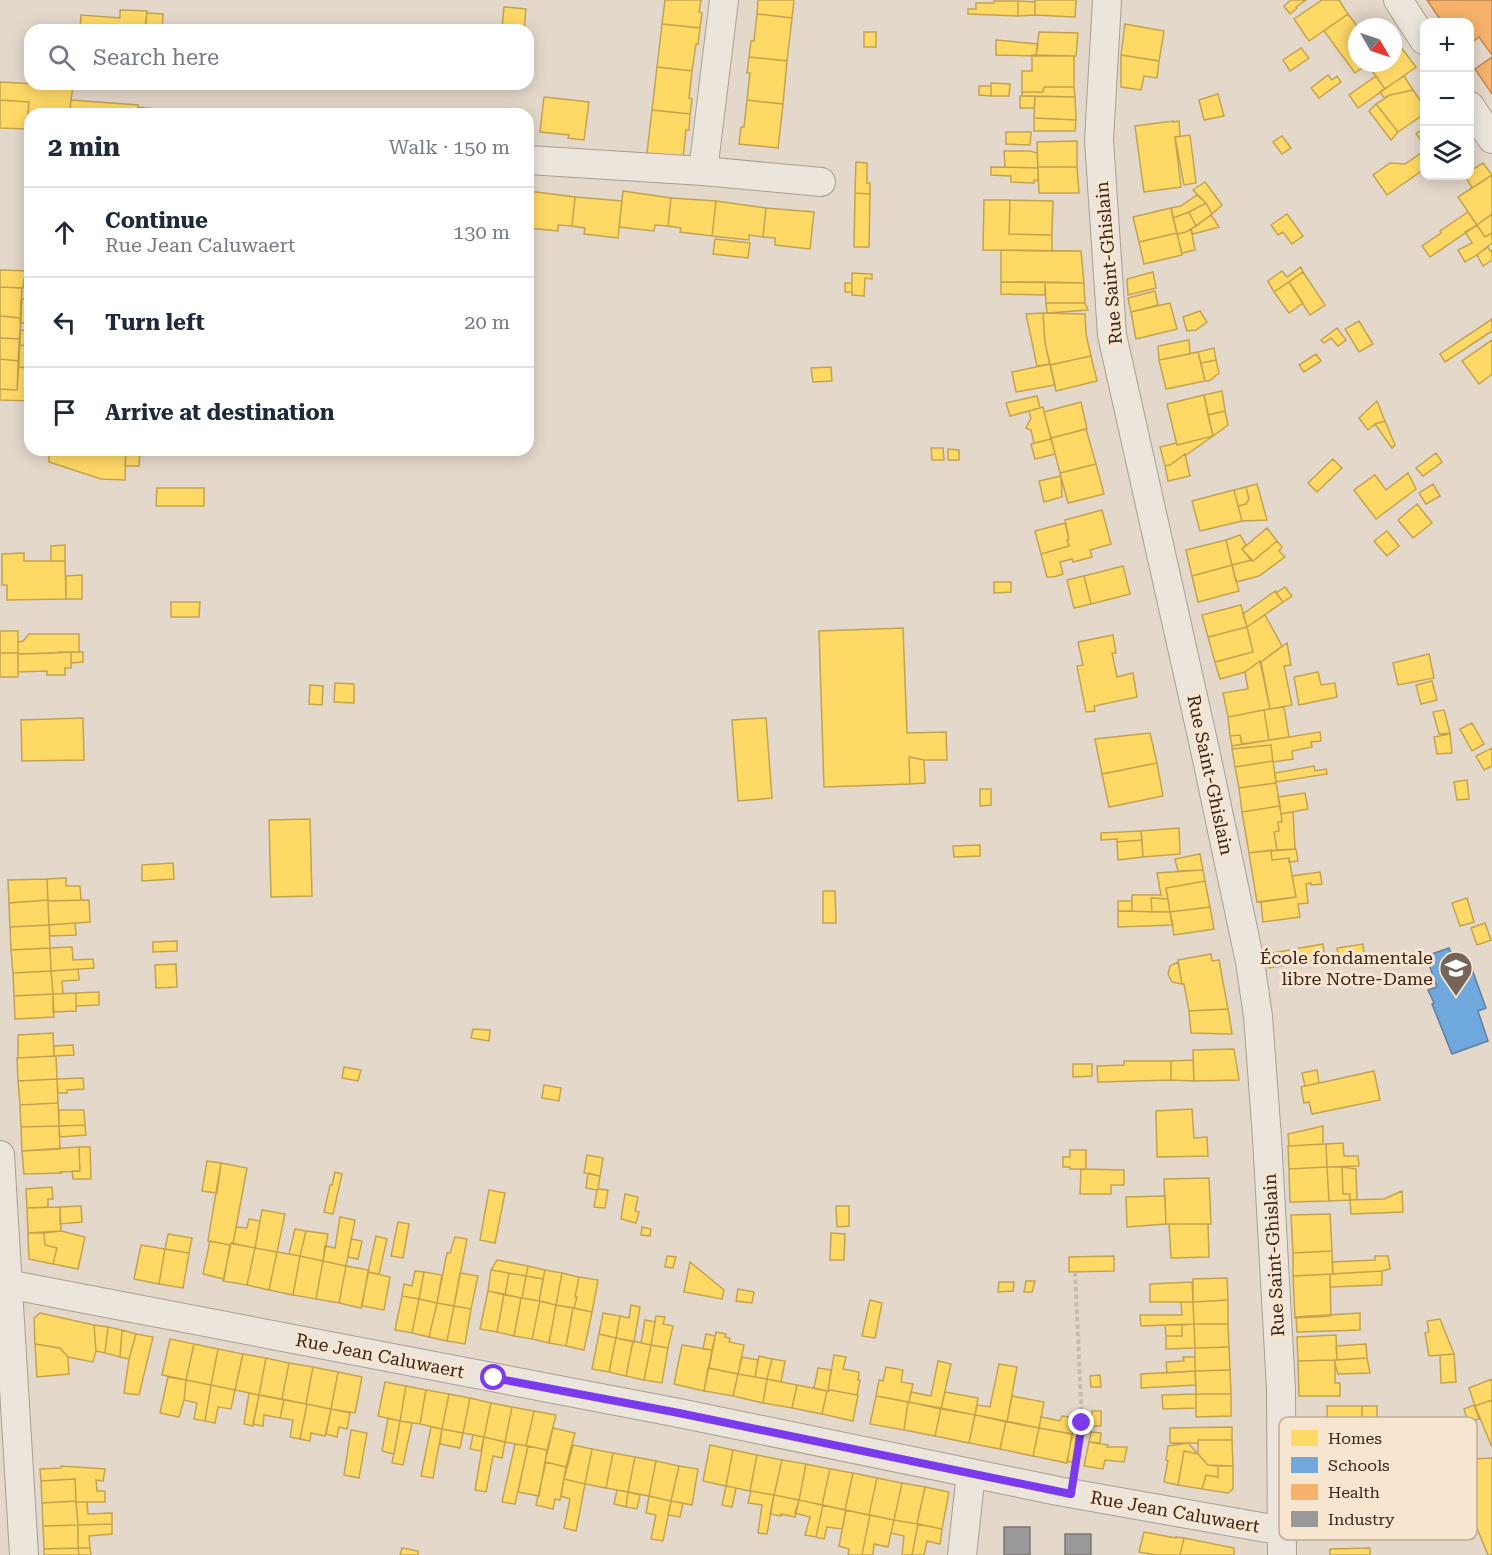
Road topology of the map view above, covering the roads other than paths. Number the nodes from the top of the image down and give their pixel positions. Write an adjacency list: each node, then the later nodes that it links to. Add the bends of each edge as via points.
1 (724, 0): 8 (street)
2 (1107, 0): 12 (street, Rue Saint-Ghislain, via 1100,140 1112,335 1250,963 1268,1138)
3 (1398, 0): 4 (street)
4 (1420, 33)
5 (1474, 112): 6 (street)
6 (1492, 139)
7 (534, 160): 8 (street)
8 (703, 171): 9 (street)
9 (821, 182)
10 (0, 1155): 11 (street)
11 (7, 1284): 13 (street, Rue Jean Caluwaert); 15 (street)
12 (1281, 1417)
13 (971, 1473): 14 (street, Rue Jean Caluwaert); 16 (street)
14 (1282, 1543)
15 (24, 1555)
16 (962, 1555)

